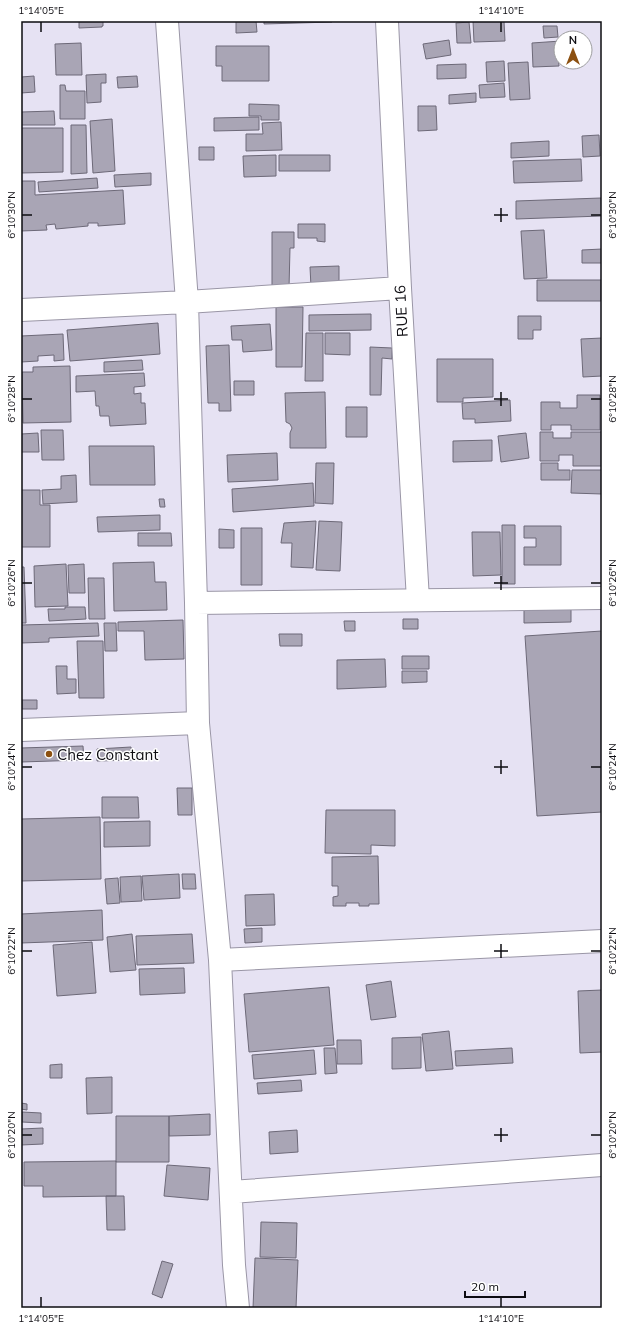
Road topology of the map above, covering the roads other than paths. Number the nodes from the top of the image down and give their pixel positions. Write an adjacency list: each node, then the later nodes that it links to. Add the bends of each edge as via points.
1 (167, 21): 4 (street)
2 (387, 21): 3 (street, RUE 16)
3 (400, 288): 4 (street); 7 (street, RUE 16)
4 (187, 302): 5 (street); 8 (street)
5 (21, 310)
6 (602, 598): 7 (street)
7 (418, 600): 8 (street)
8 (196, 603): 9 (street)
9 (198, 723): 10 (street); 12 (street)
10 (21, 730)
11 (602, 940): 12 (street)
12 (220, 960): 14 (street)
13 (602, 1165): 14 (street)
14 (231, 1192): 15 (street)
15 (238, 1308)

